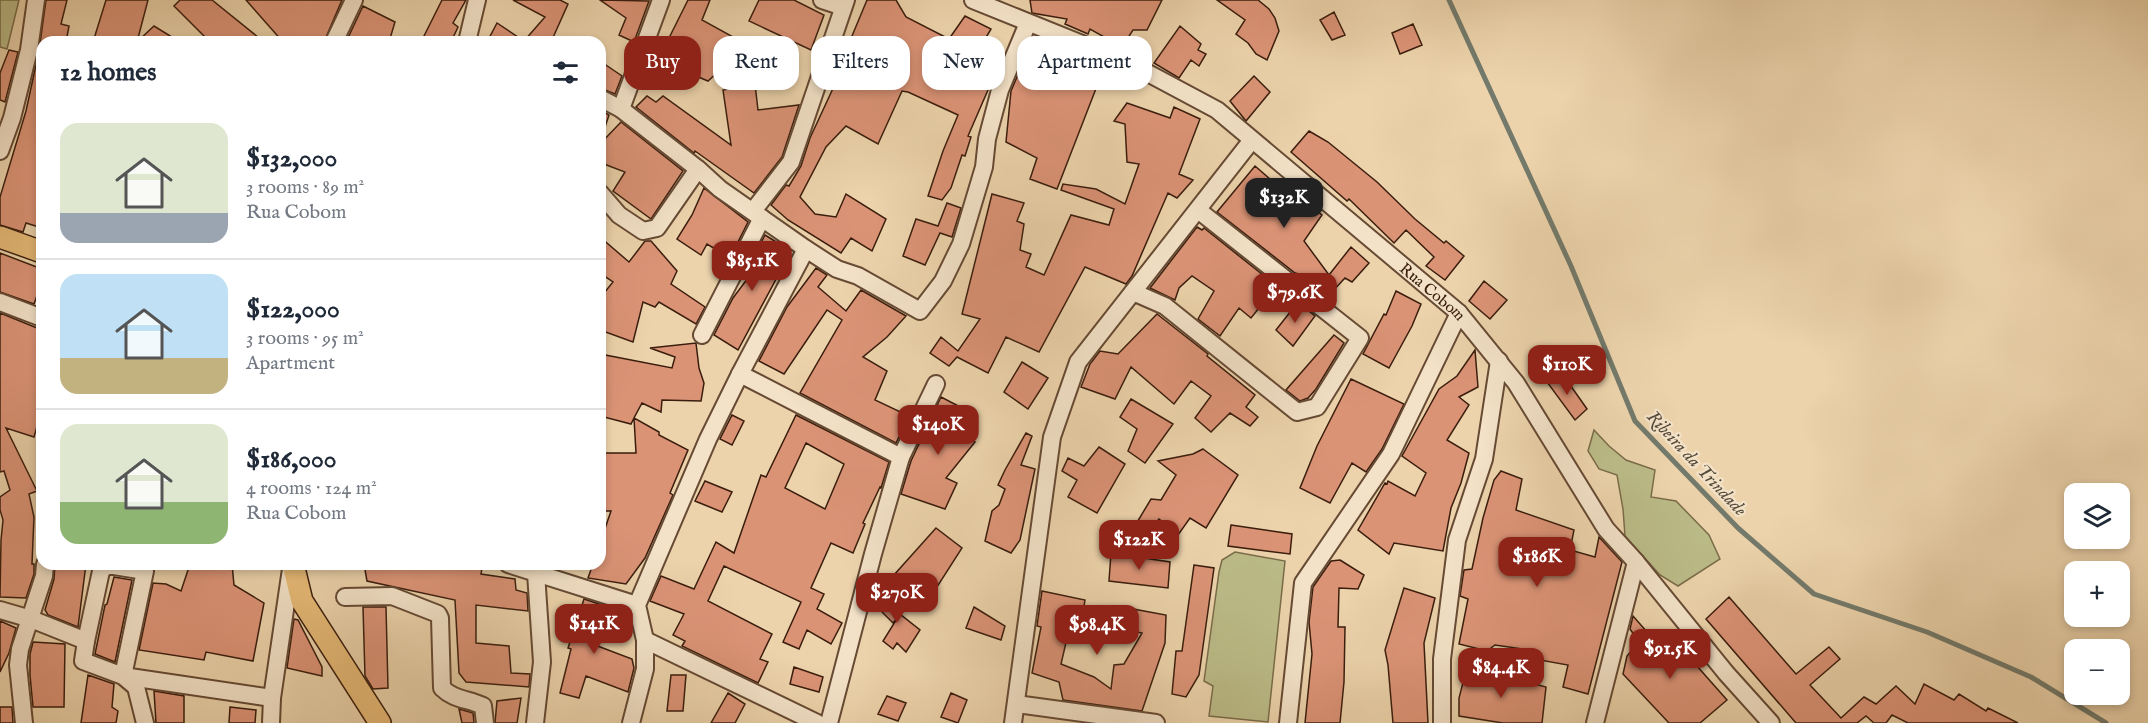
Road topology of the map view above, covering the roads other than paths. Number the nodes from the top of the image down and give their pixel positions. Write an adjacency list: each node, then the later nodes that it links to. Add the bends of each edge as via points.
1 (36, 0): 11 (street)
2 (354, 0): 9 (street)
3 (477, 0): 10 (street)
4 (661, 0): 13 (street)
5 (822, 0): 7 (street)
6 (973, 0): 8 (street, Rua Cobom)
7 (844, 4): 20 (street, via 791,162)
8 (1028, 24): 15 (street, Rua Cobom, via 1129,63 1217,110); 22 (street, via 1000,90 984,168 961,244 943,281 920,311)
9 (337, 36)
10 (468, 36)
11 (35, 51): 14 (street)
12 (606, 101): 13 (street)
13 (621, 109): 17 (street)
14 (6, 115): 16 (street)
15 (1252, 140): 19 (street); 27 (street, Rua Cobom)
16 (0, 151)
17 (698, 169): 18 (street, via 657,228 643,231); 20 (street)
18 (606, 200)
19 (1198, 210): 24 (street); 24 (street, via 1360,338 1317,407 1297,412 1165,306)
20 (757, 214): 22 (street); 28 (street)
21 (0, 237): 23 (main road)
22 (806, 249): 30 (street)
23 (36, 250)
24 (1133, 292): 49 (street, via 1078,362 1052,437)
25 (0, 303): 26 (street)
26 (36, 311)
27 (1459, 313): 29 (street, Rua Cobom); 61 (street, via 1391,454 1303,583)
28 (702, 335)
29 (1499, 361): 33 (street, Rua Cobom, via 1606,529); 62 (street, via 1484,459 1457,540 1442,659)
30 (740, 374): 32 (street); 42 (street)
31 (936, 384): 32 (street)
32 (901, 457): 58 (street)
33 (1636, 562): 63 (street); 64 (street, Rua Cobom)
34 (44, 570): 44 (street)
35 (102, 570): 46 (street)
36 (140, 570): 47 (street, via 145,571)
37 (292, 570): 48 (street)
38 (294, 570): 53 (main road, via 302,601)
39 (527, 570): 40 (street)
40 (536, 573): 42 (street); 55 (street, via 542,662)
41 (345, 597): 54 (street, via 392,596 438,614 442,688 460,700 483,706)
42 (637, 605): 45 (street)
43 (0, 609): 44 (street)
44 (31, 619): 46 (street); 50 (street, via 18,665)
45 (645, 640): 56 (street, via 645,669); 57 (street)
46 (86, 641): 47 (street, via 84,663)
47 (123, 676): 48 (street); 51 (street, via 136,687)
48 (272, 698): 52 (street)
49 (1016, 704): 59 (street); 60 (street)
50 (24, 723)
51 (145, 723)
52 (271, 723)
53 (380, 723)
54 (485, 723)
55 (535, 723)
56 (631, 723)
57 (817, 723)
58 (829, 723)
59 (1013, 723)
60 (1156, 723)
61 (1288, 723)
62 (1443, 723)
63 (1596, 723)
64 (1771, 723)

